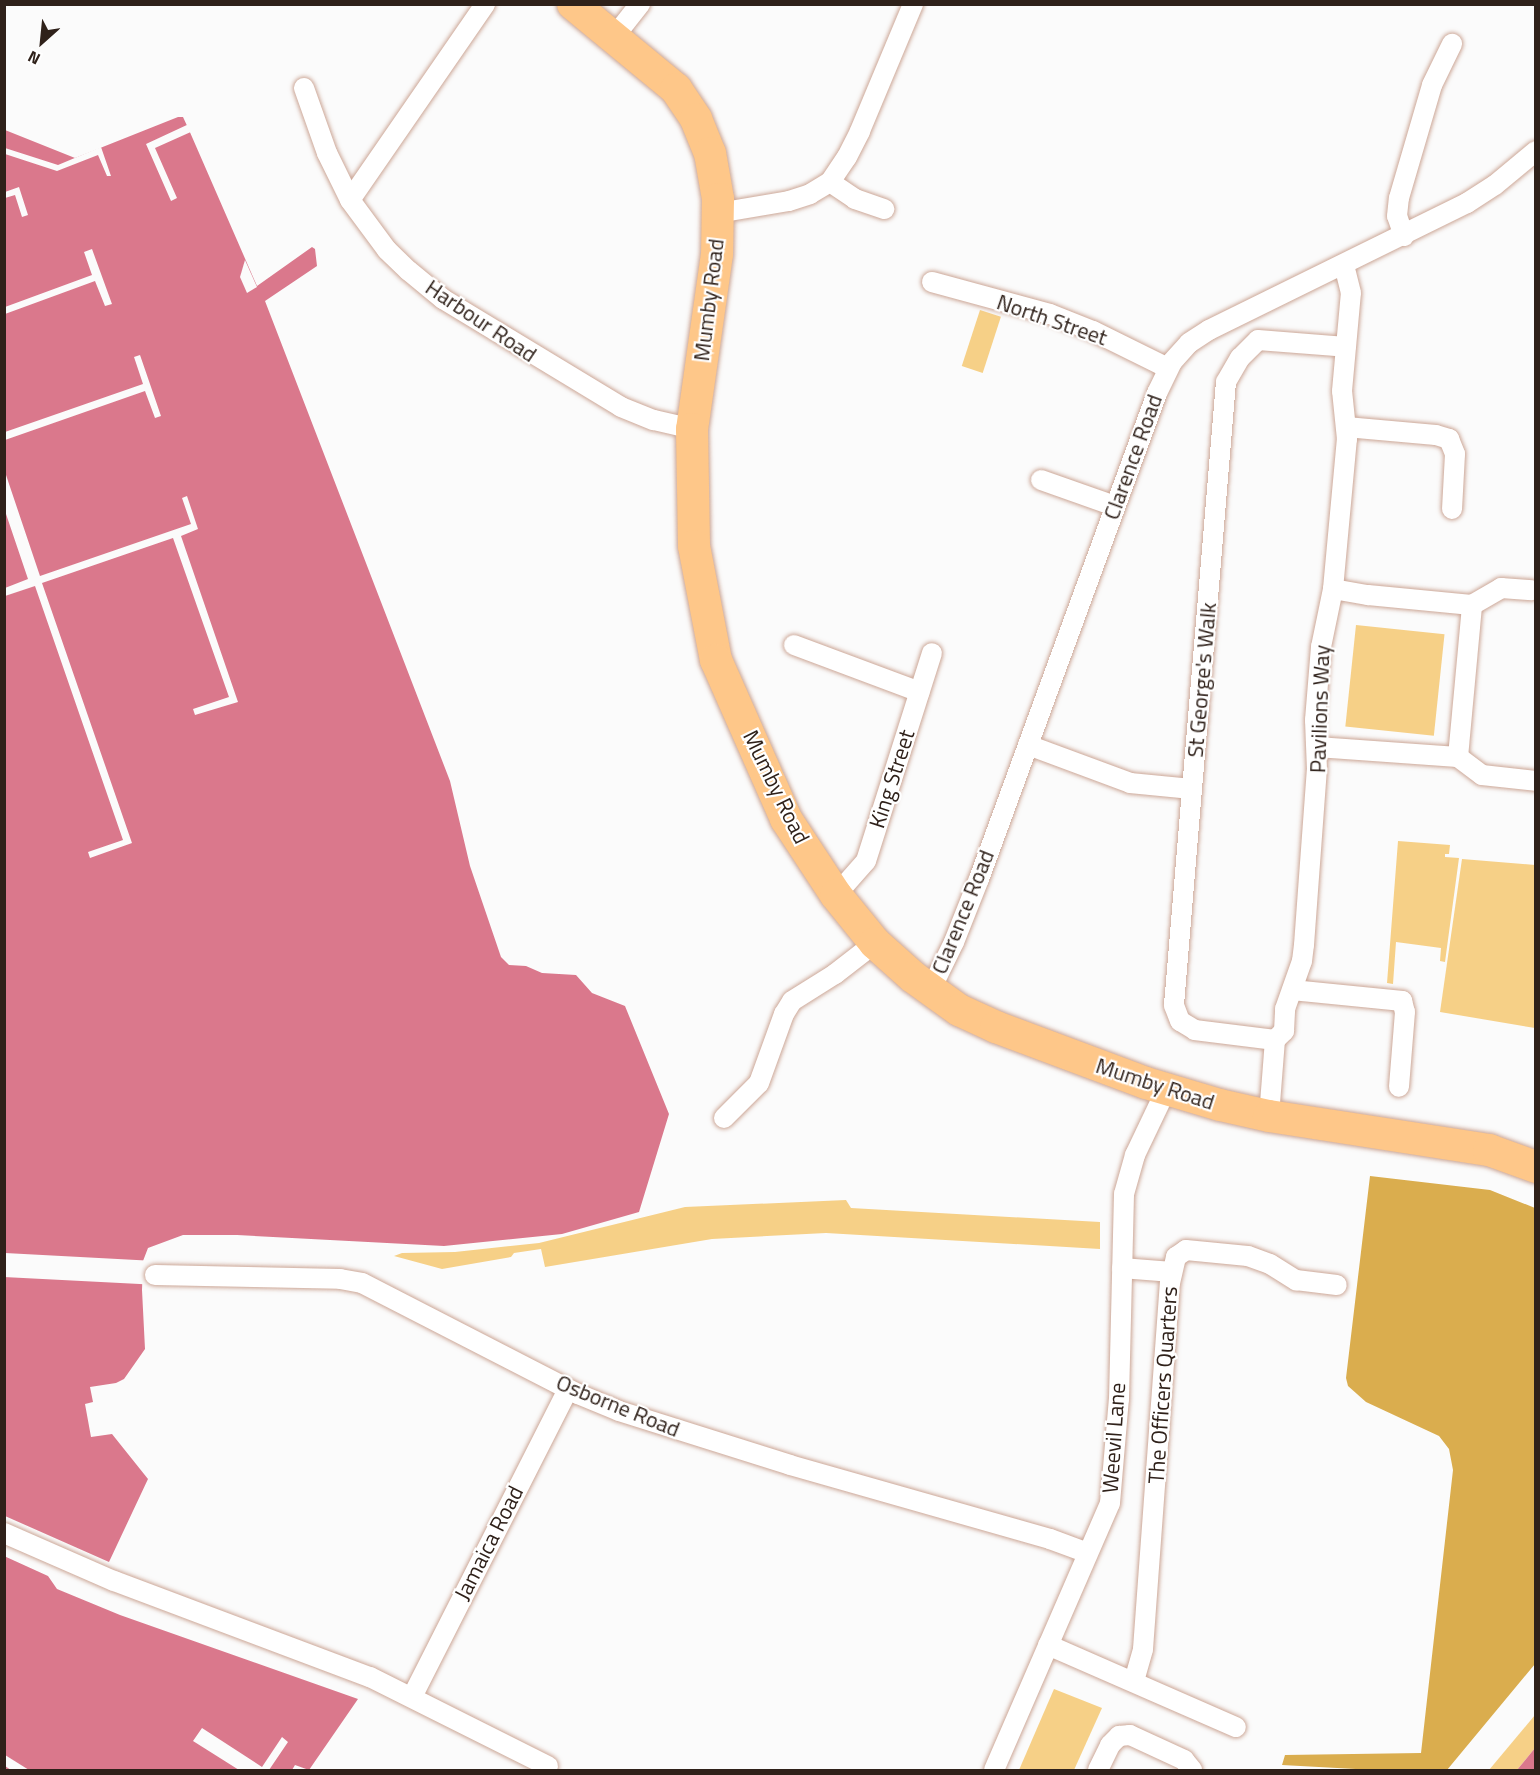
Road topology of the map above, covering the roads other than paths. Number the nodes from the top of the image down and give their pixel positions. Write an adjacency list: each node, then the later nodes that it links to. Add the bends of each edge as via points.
1 (485, 4): 10 (street)
2 (573, 4): 5 (main road, Mumby Road)
3 (640, 4): 5 (street)
4 (913, 4): 9 (street, via 860,130)
5 (614, 37): 12 (main road, Mumby Road, via 668,81 696,118 714,169)
6 (1452, 44): 13 (street, via 1432,85 1399,198 1397,216)
7 (304, 88): 10 (street, Harbour Road, via 327,153)
8 (1536, 151): 13 (street, Clarence Road, via 1496,185)
9 (830, 182): 11 (street, via 855,199); 12 (street, via 789,201)
10 (350, 200): 19 (street, Harbour Road, via 387,250 443,299 621,407)
11 (884, 209)
12 (718, 213): 19 (main road, Mumby Road, via 717,254)
13 (1404, 236): 14 (street, Clarence Road)
14 (1344, 265): 16 (street, Pavilions Way, via 1351,293); 17 (street, Clarence Road, via 1203,334 1185,347)
15 (932, 282): 17 (street, North Street, via 1050,314)
16 (1346, 342): 18 (street, Pavilions Way, via 1341,397); 33 (street, St George's Walk, via 1258,340 1250,344 1225,385)
17 (1168, 368): 21 (street, Clarence Road)
18 (1346, 427): 22 (street, via 1449,439 1455,454); 23 (street, Pavilions Way)
19 (692, 429): 34 (main road, Mumby Road, via 694,546 716,660 786,819)
20 (1041, 480): 21 (street)
21 (1115, 506): 29 (street, Clarence Road)
22 (1452, 508)
23 (1333, 589): 25 (street); 30 (street, Pavilions Way, via 1321,647)
24 (1532, 590): 25 (street, via 1501,588)
25 (1472, 605): 31 (street)
26 (794, 645): 28 (street)
27 (932, 654): 28 (street, King Street)
28 (920, 692): 34 (street, King Street, via 866,861)
29 (1028, 745): 33 (street, via 1130,783); 36 (street, Clarence Road, via 958,931)
30 (1317, 747): 31 (street); 37 (street, Pavilions Way, via 1304,945)
31 (1458, 757): 32 (street, via 1482,775)
32 (1536, 782)
33 (1192, 789): 38 (street, St George's Walk, via 1174,994 1176,1013 1182,1023 1205,1032)
34 (836, 895): 35 (main road, Mumby Road)
35 (875, 943): 36 (main road, Mumby Road); 42 (street, via 792,1001 759,1083)
36 (930, 990): 40 (main road, Mumby Road, via 989,1024)
37 (1292, 990): 38 (street, Pavilions Way, via 1285,1009 1284,1031); 39 (street, via 1402,1001 1405,1012)
38 (1275, 1040): 41 (street, Pavilions Way)
39 (1399, 1087)
40 (1166, 1090): 41 (main road, Mumby Road); 44 (street, Weevil Lane, via 1127,1178)
41 (1269, 1116): 43 (main road, Mumby Road, via 1489,1150)
42 (724, 1118)
43 (1536, 1167)
44 (1122, 1268): 45 (street); 50 (street, Weevil Lane, via 1113,1487)
45 (1172, 1272): 47 (street, The Officers Quarters, via 1180,1252 1195,1251 1254,1258 1296,1280); 52 (street, The Officers Quarters, via 1143,1649)
46 (155, 1275): 48 (street, Osborne Road, via 362,1282)
47 (1337, 1285)
48 (568, 1389): 50 (street, Osborne Road, via 663,1426); 53 (street, Jamaica Road)
49 (4, 1533): 53 (street, via 114,1581)
50 (1088, 1553): 51 (street, Weevil Lane)
51 (1048, 1645): 52 (street); 56 (street, Weevil Lane)
52 (1134, 1681): 54 (street)
53 (411, 1696): 55 (street)
54 (1236, 1727)
55 (548, 1766)
56 (994, 1770)
57 (1098, 1770): 58 (street, via 1110,1745 1119,1736 1130,1735 1185,1760)
58 (1192, 1770)

